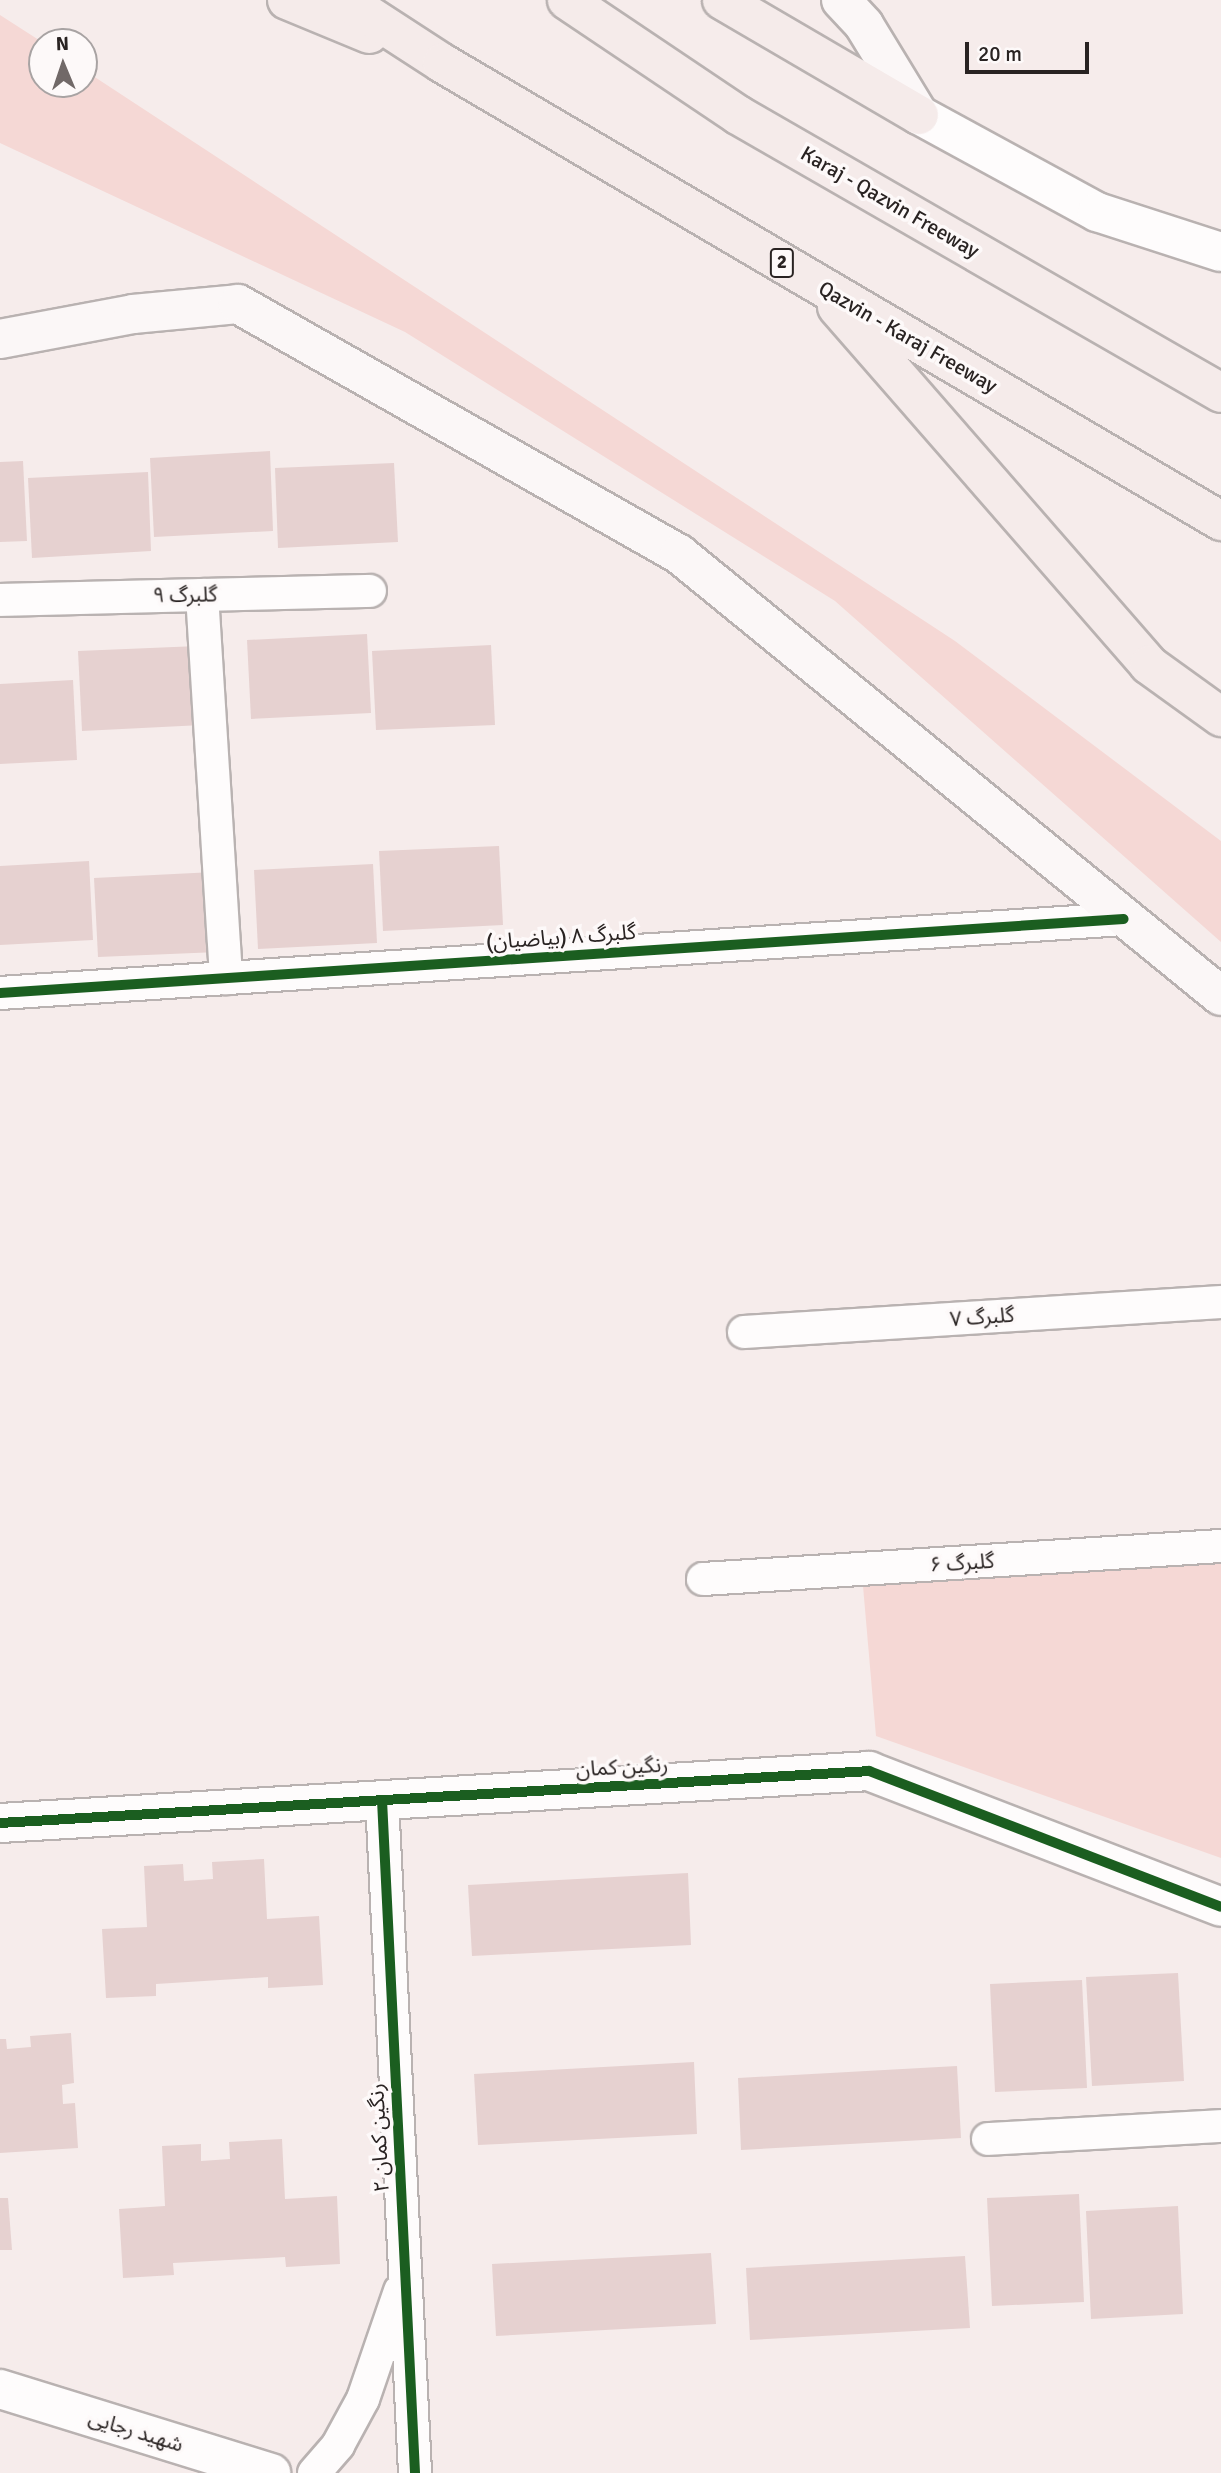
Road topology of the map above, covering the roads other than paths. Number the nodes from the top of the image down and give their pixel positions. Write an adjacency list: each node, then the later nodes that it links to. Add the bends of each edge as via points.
1 (287, 0): 6 (highway)
2 (345, 0): 6 (highway, Qazvin - Karaj Freeway / 2)
3 (567, 0): 11 (highway, Karaj - Qazvin Freeway, via 738,115)
4 (722, 0): 7 (highway)
5 (841, 0): 7 (main road, via 864,25)
6 (442, 63): 9 (highway, Qazvin - Karaj Freeway / 2)
7 (919, 115): 8 (street, via 1097,212)
8 (1221, 253)
9 (815, 282): 12 (highway, Qazvin - Karaj Freeway / 2); 16 (highway, via 1149,665)
10 (0, 339): 17 (main road, via 133,314 238,304 679,554)
11 (1221, 393)
12 (1221, 521)
13 (370, 591): 14 (street, گلبرگ ۹)
14 (202, 595): 15 (street, گلبرگ ۹); 18 (street)
15 (0, 600)
16 (1221, 717)
17 (1124, 919): 18 (street, گلبرگ ۸ (بیاضیان)); 20 (main road)
18 (226, 978): 19 (street, گلبرگ ۸ (بیاضیان))
19 (0, 993)
20 (1221, 996)
21 (1221, 1302): 22 (street, گلبرگ ۷)
22 (744, 1332)
23 (1221, 1546): 24 (street, گلبرگ ۶)
24 (703, 1579)
25 (382, 1800): 26 (street, رنگین کمان); 27 (street, رنگین کمان, via 869,1771); 30 (street, رنگین کمان ۲)
26 (0, 1823)
27 (1221, 1907)
28 (1221, 2126): 29 (street)
29 (988, 2139)
30 (405, 2277): 33 (street, via 363,2399 338,2445); 34 (street, رنگین کمان ۲)
31 (0, 2389): 32 (street, شهید رجایی)
32 (271, 2473)
33 (314, 2473)
34 (415, 2473)

